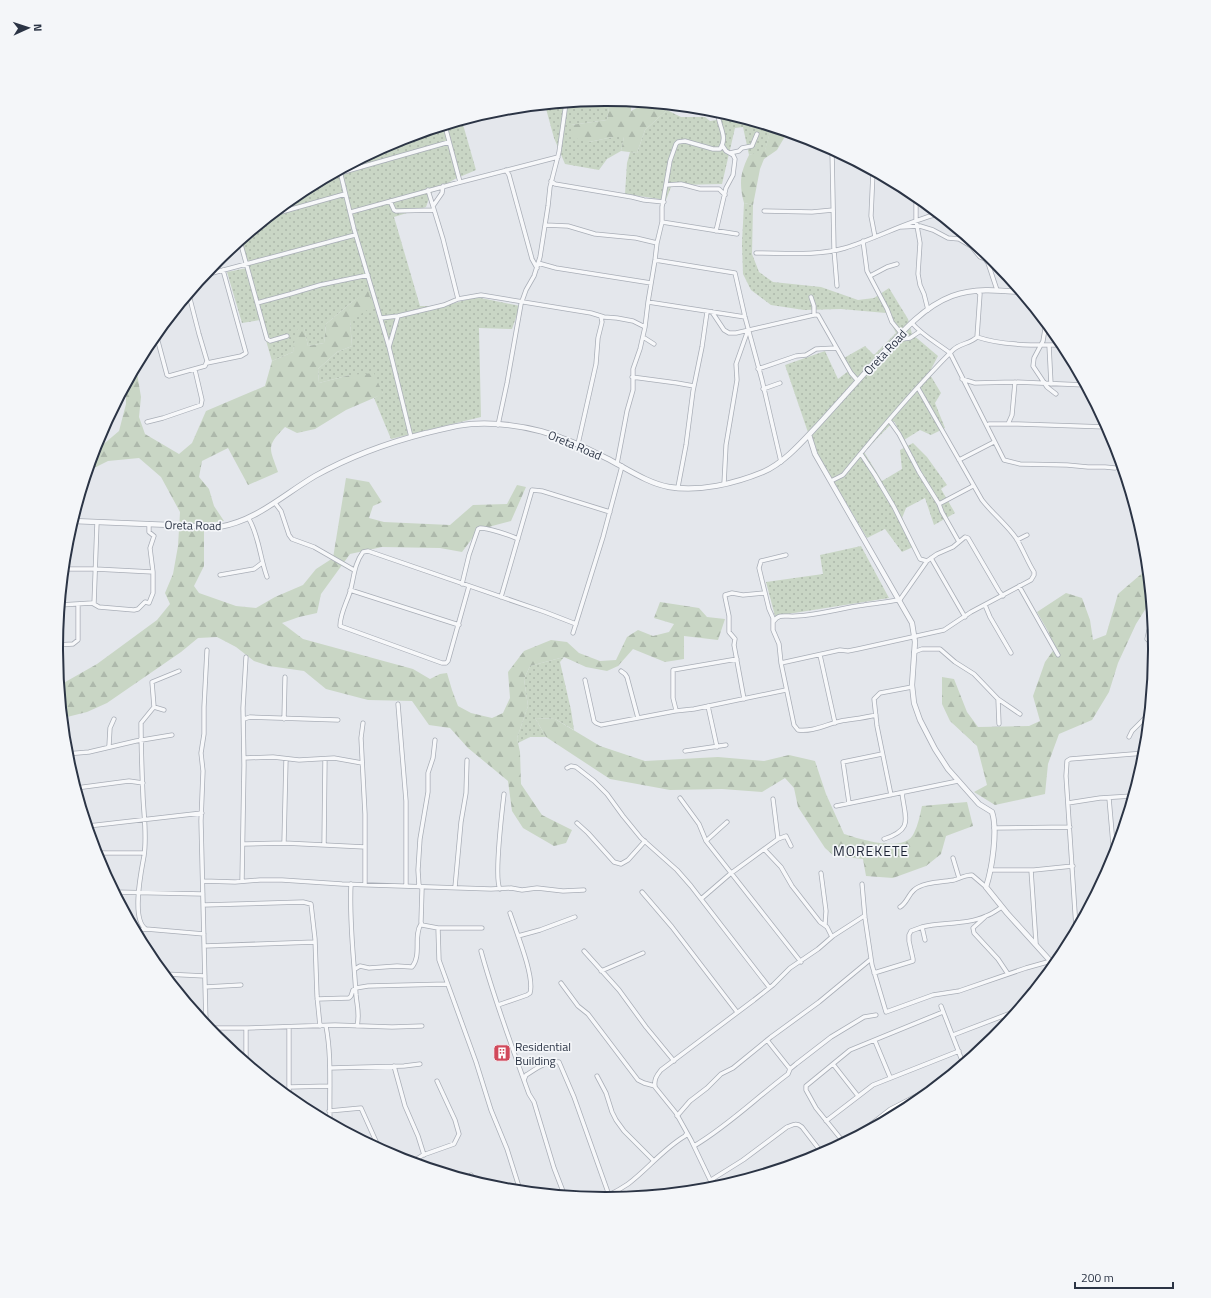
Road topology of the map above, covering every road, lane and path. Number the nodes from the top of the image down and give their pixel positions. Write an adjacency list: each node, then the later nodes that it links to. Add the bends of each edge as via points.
1 (565, 108): 9 (street)
2 (719, 119): 6 (street)
3 (446, 131): 5 (street)
4 (758, 134): 7 (street, via 752,146)
5 (449, 142): 10 (street); 14 (street)
6 (722, 145): 7 (street); 16 (street, via 717,150 688,142 676,143)
7 (730, 153): 20 (street, via 734,157 734,173)
8 (832, 156): 26 (street)
9 (558, 157): 11 (street); 15 (street)
10 (355, 168)
11 (506, 170): 14 (street); 50 (street, via 532,259)
12 (341, 175): 19 (street)
13 (873, 177): 38 (street, via 871,216)
14 (460, 182): 17 (street)
15 (551, 183): 22 (street); 32 (street)
16 (666, 185): 20 (street, via 682,184 700,189 719,189); 22 (street)
17 (443, 186): 18 (street); 24 (street)
18 (428, 190): 21 (street); 24 (street)
19 (345, 194): 25 (street); 28 (street)
20 (725, 195): 35 (street)
21 (390, 201): 24 (street, via 396,211); 28 (street)
22 (662, 203): 31 (street)
23 (916, 205): 30 (street)
24 (433, 208): 61 (street)
25 (287, 210)
26 (833, 210): 27 (street); 43 (street)
27 (764, 211)
28 (351, 212): 37 (street)
29 (932, 216): 30 (street)
30 (916, 220): 33 (street); 34 (street)
31 (662, 222): 35 (street); 41 (street)
32 (545, 225): 41 (street, via 568,226 595,234); 47 (street)
33 (918, 226): 34 (street); 40 (street); 66 (street, via 918,274)
34 (897, 228): 38 (street)
35 (716, 231): 36 (street)
36 (737, 234)
37 (355, 235): 46 (street); 53 (street)
38 (875, 237): 39 (street)
39 (864, 241): 43 (street); 54 (street, via 866,266)
40 (964, 242)
41 (657, 243): 45 (street)
42 (242, 247): 46 (street)
43 (834, 250): 44 (street, via 802,254); 56 (street)
44 (756, 253)
45 (656, 260): 55 (street); 71 (street, via 735,273)
46 (247, 263): 51 (street); 65 (street)
47 (538, 263): 50 (street); 55 (street)
48 (896, 264): 54 (street)
49 (988, 264): 57 (street)
50 (537, 268): 63 (street)
51 (223, 270): 52 (street); 93 (street, via 246,353)
52 (216, 272)
53 (368, 275): 65 (street, via 320,285); 72 (street)
54 (870, 276): 78 (street, via 892,322)
55 (651, 283): 64 (street)
56 (837, 286)
57 (996, 290): 58 (street, Oreta Road); 59 (street, Oreta Road)
58 (977, 291): 66 (street, Oreta Road, via 952,296); 82 (street, via 980,294)
59 (1013, 291)
60 (811, 297): 68 (street)
61 (458, 299): 63 (street, via 481,295); 69 (street)
62 (190, 300): 93 (street)
63 (522, 302): 70 (street, via 598,314); 114 (street)
64 (648, 302): 67 (street); 74 (street)
65 (257, 303): 79 (street, via 268,341)
66 (928, 310): 73 (street, Oreta Road)
67 (710, 312): 71 (street); 75 (street, via 729,333); 106 (street)
68 (814, 315): 75 (street); 91 (street, via 819,316)
69 (398, 316): 72 (street); 80 (street)
70 (601, 317): 74 (street, via 633,321); 119 (street, via 596,364)
71 (745, 317): 75 (street)
72 (381, 318): 83 (street)
73 (912, 323): 77 (street); 78 (street, Oreta Road)
74 (645, 327): 81 (street)
75 (748, 329): 95 (street); 127 (street, via 736,364 737,380 726,445)
76 (1045, 331): 87 (street)
77 (919, 332): 84 (street, via 910,338); 92 (street)
78 (901, 333): 84 (street, Oreta Road)
79 (288, 336)
80 (393, 337): 83 (street); 90 (street)
81 (643, 337): 86 (street); 97 (street)
82 (977, 337): 87 (street, via 988,341); 92 (street)
83 (387, 338): 90 (street)
84 (895, 340): 100 (street, Oreta Road)
85 (158, 342): 96 (street, via 167,375)
86 (654, 344)
87 (1041, 345): 88 (street); 103 (street, via 1033,366)
88 (1049, 345): 89 (street); 104 (street)
89 (1055, 345)
90 (389, 347): 117 (street)
91 (836, 348): 95 (street, via 816,349 806,355); 100 (street)
92 (950, 353): 99 (street); 107 (street)
93 (207, 364): 94 (street)
94 (201, 367): 96 (street); 98 (street)
95 (758, 369): 108 (street)
96 (194, 370): 98 (street)
97 (632, 377): 106 (street); 123 (street, via 632,395)
98 (197, 378): 111 (street, via 201,405)
99 (962, 379): 101 (street, via 975,383); 118 (street)
100 (858, 381): 116 (street, Oreta Road)
101 (1015, 382): 103 (street); 113 (street, via 1012,415)
102 (780, 383): 108 (street)
103 (1045, 384): 104 (street); 109 (street)
104 (1051, 384): 105 (street)
105 (1079, 385)
106 (694, 386): 129 (street)
107 (918, 388): 110 (street); 121 (street)
108 (763, 389): 122 (street)
109 (1056, 394)
110 (890, 420): 120 (street); 131 (street)
111 (147, 422)
112 (988, 424): 113 (street)
113 (1008, 424): 115 (street)
114 (498, 425): 117 (street, Oreta Road, via 470,424); 119 (street, Oreta Road, via 534,429)
115 (1100, 427)
116 (809, 435): 122 (street, Oreta Road); 126 (street, via 815,454)
117 (411, 437): 130 (street, Oreta Road, via 358,455 315,476)
118 (994, 442): 121 (street); 125 (street, via 1004,460 1020,464)
119 (578, 444): 123 (street, Oreta Road)
120 (861, 454): 126 (street, via 843,475); 145 (street, via 894,507 920,559)
121 (959, 460): 128 (street)
122 (781, 462): 127 (street, Oreta Road, via 765,471)
123 (617, 464): 124 (street, Oreta Road)
124 (622, 466): 129 (street, Oreta Road, via 646,479); 132 (street)
125 (1115, 468)
126 (831, 482): 160 (street)
127 (724, 484): 129 (street, Oreta Road)
128 (973, 486): 131 (street); 141 (street, via 993,514)
129 (678, 487)
130 (275, 503): 133 (street, Oreta Road); 149 (street, via 281,511 292,539)
131 (939, 504): 142 (street)
132 (610, 512): 137 (street, via 532,490); 167 (street)
133 (249, 519): 136 (street, Oreta Road, via 219,527); 146 (street, via 254,528)
134 (78, 521): 135 (street, Oreta Road)
135 (97, 522): 136 (street, Oreta Road); 148 (street)
136 (149, 524): 150 (street, via 149,532 154,536 150,548)
137 (520, 531): 138 (street); 140 (street)
138 (510, 535): 140 (street); 153 (street, via 478,529)
139 (1028, 535): 141 (street)
140 (518, 539): 159 (street)
141 (1017, 540): 155 (street, via 1034,574 1031,580)
142 (959, 542): 144 (street); 158 (street, via 968,538)
143 (786, 554): 157 (street, via 764,560 759,564)
144 (931, 558): 145 (street); 165 (street)
145 (927, 561): 160 (street)
146 (262, 563): 151 (street, via 254,569); 152 (street)
147 (69, 569): 148 (street)
148 (95, 569): 150 (street); 162 (street)
149 (354, 570): 153 (street, via 363,552 368,552); 156 (street)
150 (153, 572): 162 (street, via 153,593 149,603 145,602 138,609 98,607)
151 (220, 576)
152 (268, 577)
153 (462, 584): 154 (street)
154 (469, 586): 159 (street); 168 (street)
155 (1019, 586): 158 (street); 176 (street)
156 (350, 590): 168 (street); 168 (street, via 341,627 442,663 448,661)
157 (765, 593): 166 (street); 178 (street, via 725,595 729,630 735,639)
158 (1003, 596): 164 (street)
159 (501, 598): 167 (street)
160 (899, 600): 166 (street, via 819,614 781,616); 170 (street, via 912,623)
161 (78, 604): 162 (street); 163 (street); 171 (street, via 78,640 73,644)
162 (94, 604)
163 (65, 605)
164 (985, 605): 165 (street); 174 (street)
165 (965, 616): 170 (street, via 944,630)
166 (774, 622): 179 (street, via 773,630 779,644)
167 (576, 624): 169 (street)
168 (459, 625)
169 (573, 633)
170 (914, 637): 173 (street); 175 (street)
171 (63, 645)
172 (207, 650): 234 (street, via 201,753)
173 (914, 652): 184 (street); 186 (street, via 920,649 940,649 974,674)
174 (1011, 653)
175 (820, 655): 179 (street); 202 (street)
176 (1058, 655)
177 (246, 658): 197 (street)
178 (737, 659): 187 (street); 192 (street, via 673,670 673,698)
179 (781, 663): 185 (street)
180 (179, 671): 190 (street, via 152,682)
181 (621, 671): 195 (street, via 627,677)
182 (285, 677): 198 (street)
183 (585, 680): 195 (street, via 596,724)
184 (912, 687): 194 (street, via 875,696); 221 (street, via 920,720 935,749)
185 (786, 690): 187 (street); 202 (street, via 793,721 798,730)
186 (998, 698): 193 (street); 203 (street)
187 (744, 699): 189 (street)
188 (398, 704): 267 (street, via 406,801)
189 (708, 706): 192 (street); 210 (street)
190 (154, 707): 191 (street); 206 (street, via 141,723)
191 (164, 710)
192 (676, 710): 195 (street)
193 (1020, 714)
194 (876, 715): 202 (street); 213 (street)
195 (638, 718)
196 (114, 719): 209 (street, via 110,728)
197 (244, 719): 198 (street); 215 (street)
198 (284, 719): 199 (street)
199 (338, 720)
200 (1143, 720): 205 (street)
201 (363, 723): 219 (street)
202 (835, 723)
203 (999, 724)
204 (172, 735): 206 (street)
205 (1129, 737)
206 (142, 740): 209 (street); 222 (street)
207 (435, 740): 268 (street, via 420,839)
208 (726, 745): 210 (street)
209 (109, 746): 212 (street)
210 (717, 747): 211 (street)
211 (685, 751)
212 (73, 753)
213 (882, 754): 226 (street); 231 (street, via 843,762)
214 (1138, 754): 232 (street, via 1068,760)
215 (244, 758): 216 (street); 247 (street)
216 (286, 758): 217 (street); 246 (street)
217 (324, 759): 219 (street); 248 (street)
218 (467, 760): 269 (street)
219 (362, 763): 250 (street)
220 (568, 768): 243 (street, via 576,767 594,781)
221 (958, 781): 224 (street); 240 (street, via 979,804 992,812)
222 (142, 783): 223 (street, via 129,781); 235 (street)
223 (81, 787)
224 (902, 793): 226 (street); 241 (street, via 905,826 898,833)
225 (504, 794): 265 (street)
226 (890, 795): 231 (street)
227 (1128, 796): 230 (street)
228 (680, 798): 244 (street, via 699,824)
229 (773, 798): 242 (street)
230 (1109, 798): 232 (street); 245 (street)
231 (850, 803): 233 (street)
232 (1068, 803): 239 (street)
233 (836, 806)
234 (202, 813): 235 (street); 261 (street)
235 (145, 820): 238 (street); 253 (street)
236 (728, 822): 244 (street)
237 (577, 823): 243 (street, via 614,862 621,864)
238 (93, 825)
239 (1070, 827): 240 (street); 255 (street)
240 (994, 828): 256 (street)
241 (884, 838)
242 (778, 839): 249 (street, via 786,836); 251 (street)
243 (645, 841): 278 (street, via 677,870)
244 (706, 841): 258 (street)
245 (1113, 841)
246 (284, 843): 247 (street); 248 (street)
247 (244, 844): 262 (street)
248 (324, 845): 250 (street)
249 (791, 846)
250 (366, 847): 264 (street)
251 (764, 849): 258 (street); 288 (street, via 781,867 820,922)
252 (103, 853): 253 (street)
253 (144, 853): 276 (street)
254 (953, 858): 260 (street)
255 (1073, 866): 257 (street); 286 (street)
256 (990, 870): 257 (street); 270 (street)
257 (1031, 870): 299 (street)
258 (731, 873): 278 (street); 306 (street)
259 (821, 873): 288 (street, via 826,911)
260 (959, 878): 270 (street, via 972,875); 280 (street, via 918,887)
261 (203, 881): 262 (street); 277 (street)
262 (242, 881): 263 (street, via 282,880)
263 (351, 884): 264 (street); 308 (street, via 351,927)
264 (365, 884): 267 (street)
265 (498, 884): 271 (street); 272 (street)
266 (862, 884): 283 (street)
267 (406, 886): 268 (street)
268 (421, 887): 269 (street); 287 (street)
269 (456, 887): 271 (street)
270 (986, 887): 281 (street)
271 (495, 889): 272 (street)
272 (500, 889): 273 (street)
273 (584, 890)
274 (121, 892): 276 (street)
275 (642, 892): 323 (street)
276 (138, 893): 277 (street); 293 (street, via 139,920)
277 (203, 894): 279 (street)
278 (700, 899): 318 (street)
279 (203, 905): 294 (street); 298 (street, via 303,902 312,908)
280 (900, 907)
281 (1002, 907): 284 (street); 299 (street)
282 (510, 913): 295 (street)
283 (864, 916): 296 (street); 304 (street)
284 (986, 916): 289 (street); 312 (street, via 973,928 974,933)
285 (575, 917): 295 (street)
286 (1076, 919)
287 (421, 924): 290 (street); 308 (street, via 416,959 412,967 360,966)
288 (825, 925): 296 (street)
289 (922, 927): 297 (street); 310 (street, via 911,931 909,935 913,961)
290 (438, 928): 291 (street); 315 (street, via 438,956)
291 (482, 928)
292 (142, 929): 293 (street)
293 (146, 929): 294 (street)
294 (204, 934): 300 (street)
295 (518, 936): 321 (street, via 531,977 530,991 527,995)
296 (832, 937): 306 (street)
297 (925, 940)
298 (315, 942): 300 (street); 320 (street)
299 (1036, 943): 305 (street)
300 (204, 946): 313 (street)
301 (481, 951): 321 (street)
302 (584, 951): 309 (street)
303 (642, 953): 309 (street)
304 (871, 959): 310 (street); 336 (street)
305 (1050, 960)
306 (801, 962): 318 (street, via 790,968)
307 (1046, 965): 312 (street)
308 (355, 969): 319 (street)
309 (601, 971): 341 (street, via 625,997)
310 (874, 973): 312 (street, via 886,1012 933,995 959,991)
311 (172, 974): 313 (street)
312 (1008, 974)
313 (205, 976): 317 (street)
314 (561, 983): 354 (street, via 638,1080)
315 (448, 984): 319 (street); 372 (street)
316 (241, 985): 317 (street)
317 (205, 987): 327 (street)
318 (769, 987): 323 (street)
319 (356, 988): 320 (street, via 349,998); 330 (street, via 359,1014)
320 (317, 999): 328 (street)
321 (498, 1005): 349 (street)
322 (941, 1006): 324 (street)
323 (737, 1012): 341 (street)
324 (944, 1012): 335 (street); 337 (street)
325 (876, 1015): 347 (street, via 864,1017 831,1037)
326 (1006, 1015): 335 (street)
327 (206, 1016)
328 (320, 1026): 329 (street); 332 (street)
329 (326, 1026): 330 (street); 346 (street)
330 (357, 1026): 331 (street)
331 (422, 1026)
332 (289, 1027): 334 (street); 355 (street)
333 (217, 1028): 334 (street)
334 (246, 1028): 339 (street)
335 (953, 1035): 338 (street)
336 (767, 1040): 347 (street); 359 (street, via 733,1068 721,1074)
337 (875, 1041): 343 (street, via 850,1050); 351 (street)
338 (959, 1050): 340 (street); 351 (street)
339 (246, 1055)
340 (962, 1058)
341 (674, 1061): 354 (street, via 658,1074)
342 (420, 1064): 345 (street)
343 (833, 1064): 356 (street); 362 (street, via 805,1088 810,1100)
344 (394, 1066): 345 (street); 346 (street); 348 (street)
345 (400, 1066): 348 (street)
346 (330, 1068): 353 (street)
347 (790, 1069): 366 (street, via 788,1074 743,1111)
348 (396, 1072): 368 (street, via 405,1106)
349 (524, 1074): 373 (street); 375 (street, via 548,1063 559,1062)
350 (597, 1076): 370 (street, via 616,1120)
351 (890, 1077): 356 (street)
352 (436, 1081): 368 (street, via 459,1134 454,1144)
353 (330, 1086): 355 (street); 357 (street)
354 (655, 1086): 358 (street)
355 (289, 1088)
356 (858, 1096): 362 (street)
357 (329, 1111): 360 (street); 365 (street, via 361,1108)
358 (674, 1111): 359 (street); 361 (street)
359 (680, 1111): 361 (street)
360 (329, 1116)
361 (677, 1116): 363 (street)
362 (826, 1121): 364 (street)
363 (687, 1135): 366 (street); 370 (street)
364 (840, 1138)
365 (375, 1140)
366 (694, 1146): 371 (street)
367 (818, 1148): 371 (street, via 802,1127 795,1124)
368 (424, 1155): 369 (street)
369 (419, 1158)
370 (653, 1160): 374 (street, via 644,1171)
371 (711, 1180)
372 (518, 1184)
373 (562, 1189)
374 (617, 1191)
375 (607, 1192)

